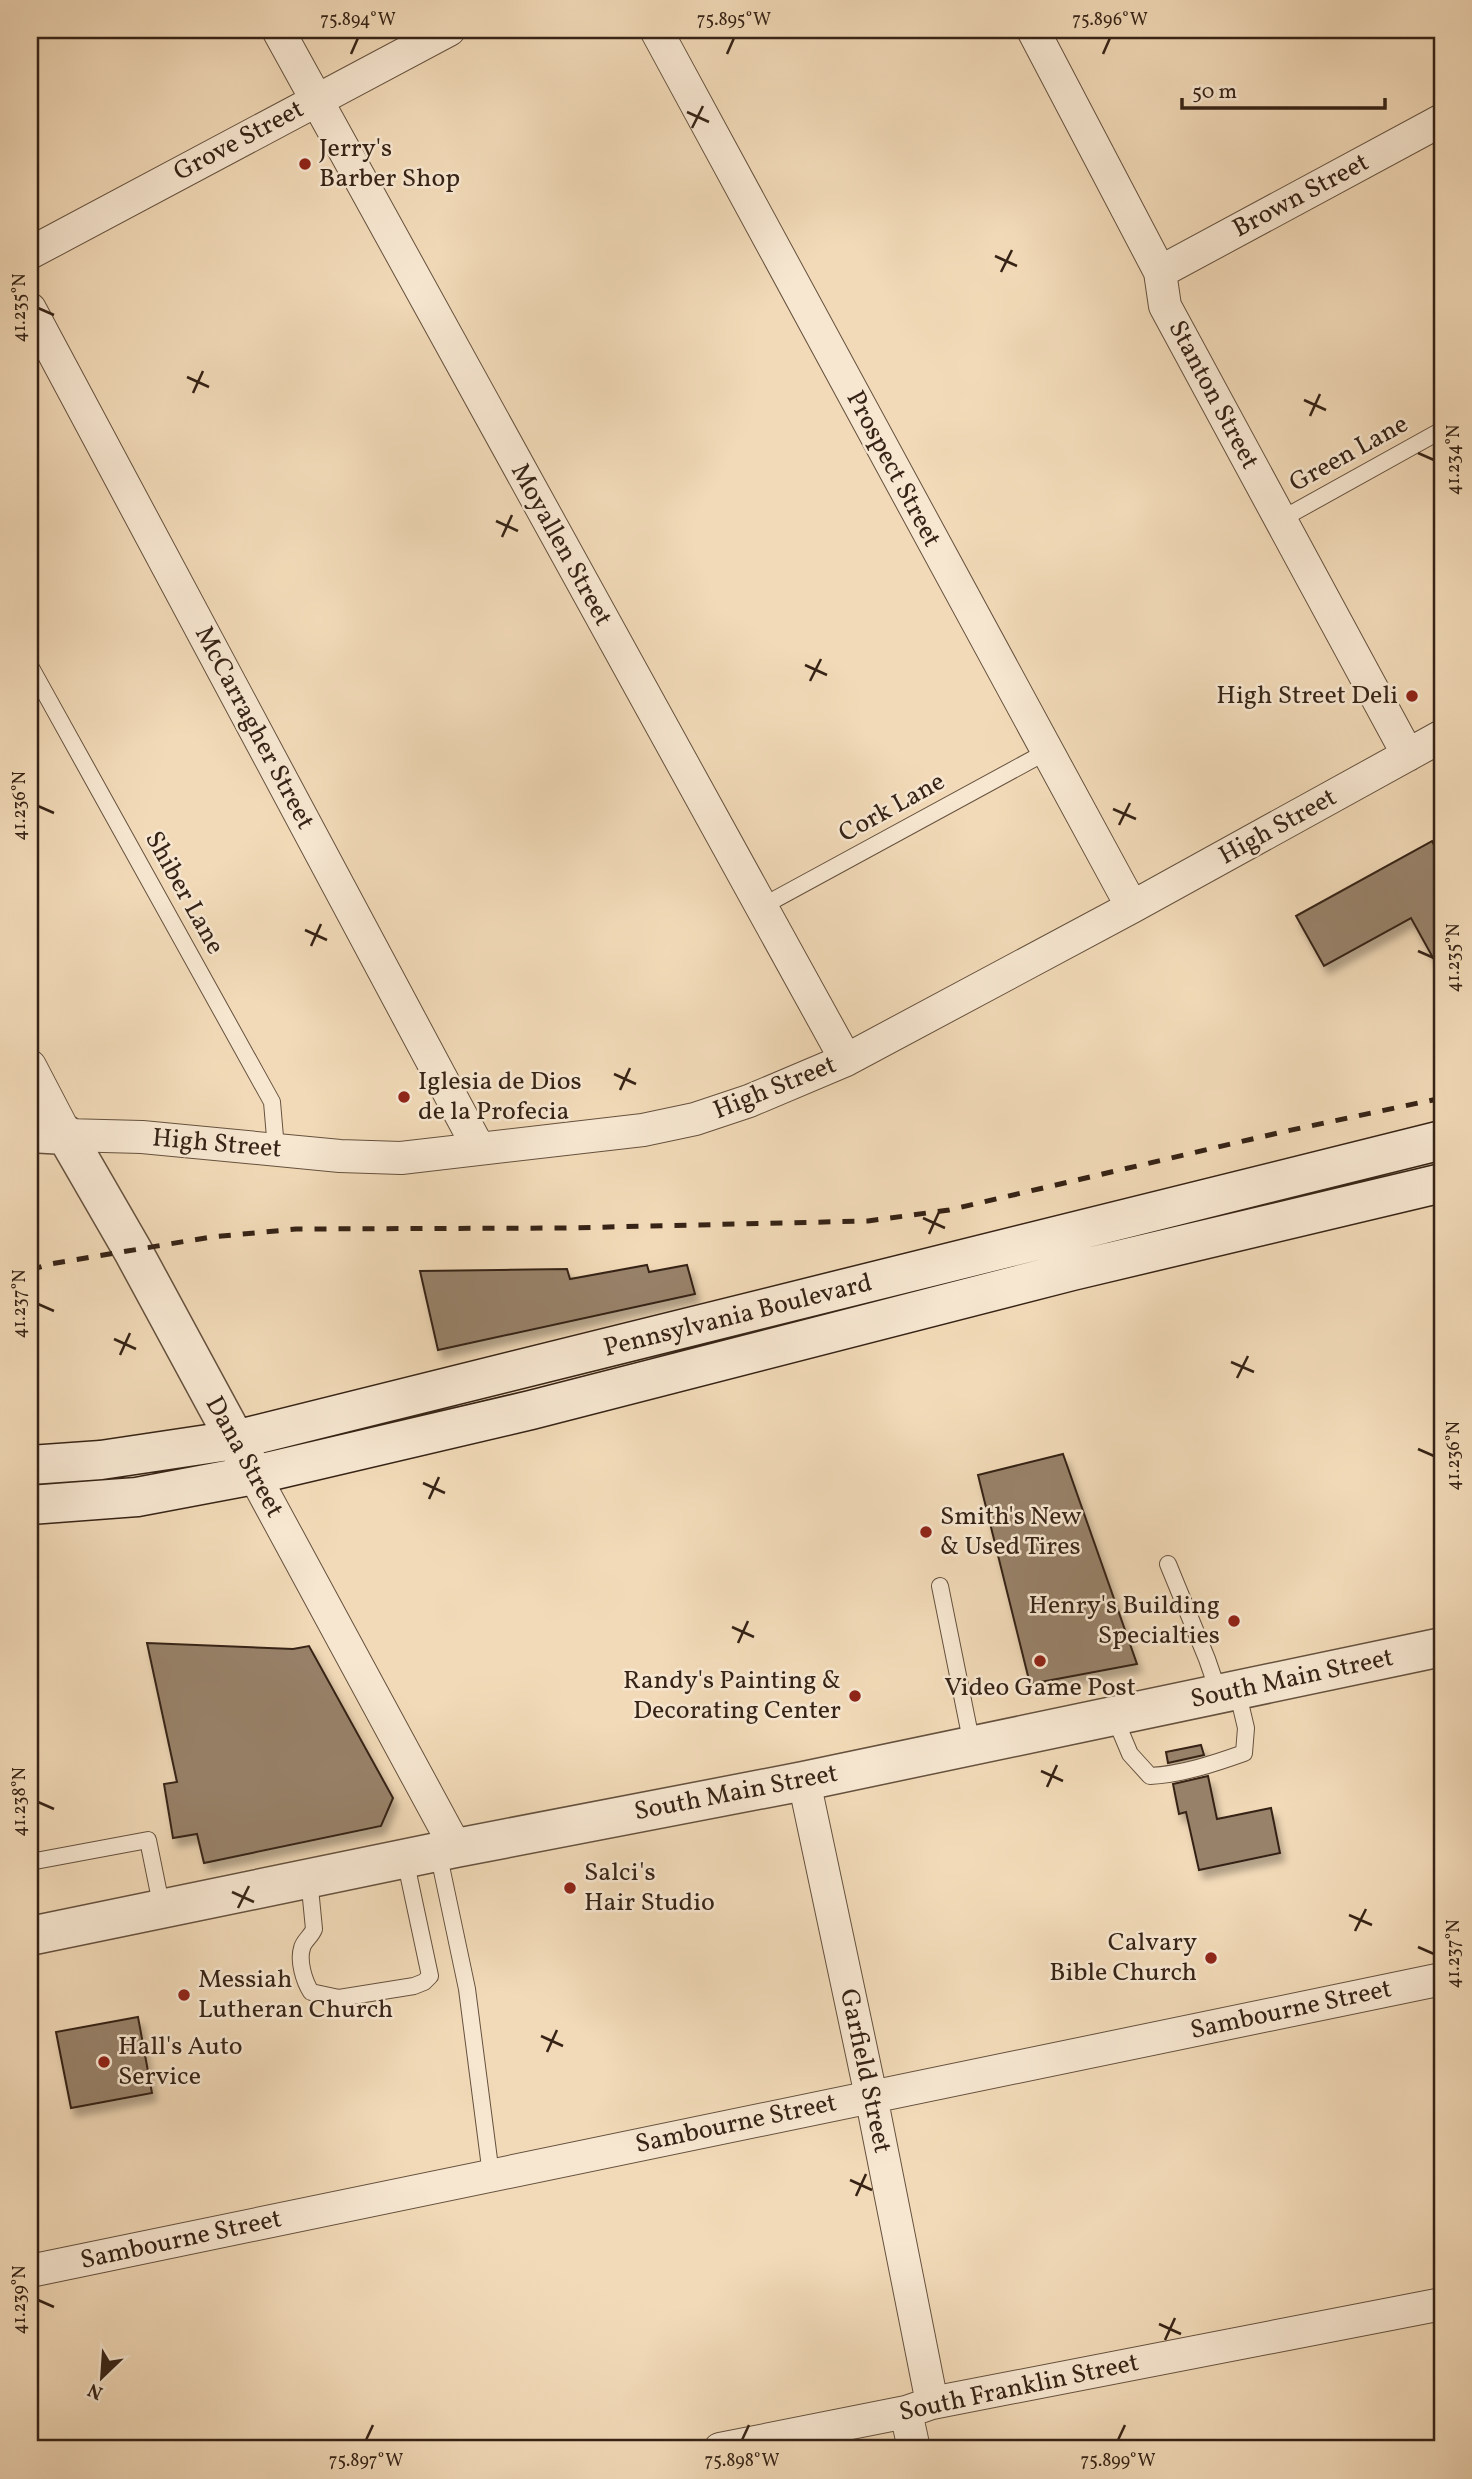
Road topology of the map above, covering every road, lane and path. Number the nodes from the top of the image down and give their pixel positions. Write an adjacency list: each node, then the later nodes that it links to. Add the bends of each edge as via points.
1 (278, 30): 5 (street, Moyallen Street)
2 (449, 30): 5 (street, Grove Street)
3 (656, 30): 14 (street, Prospect Street)
4 (1039, 32): 8 (street, Stanton Street)
5 (316, 100): 7 (street, Grove Street); 17 (street, Moyallen Street)
6 (1442, 120): 8 (street, Brown Street)
7 (30, 253)
8 (1160, 272): 11 (street, Stanton Street, via 1165,306)
9 (30, 309): 22 (street, McCarragher Street)
10 (1442, 430): 11 (lane, Green Lane)
11 (1280, 520): 15 (street, Stanton Street)
12 (30, 666): 23 (lane, Shiber Lane, via 272,1102)
13 (1442, 736): 15 (street, High Street)
14 (1046, 752): 16 (street, Prospect Street); 17 (lane, Cork Lane)
15 (1408, 755): 16 (street, High Street)
16 (1132, 907): 18 (street, High Street)
17 (761, 908): 18 (street, Moyallen Street)
18 (846, 1060): 22 (street, High Street, via 695,1119 643,1130)
19 (30, 1066): 20 (street, Dana Street)
20 (48, 1134): 23 (street, High Street); 25 (main road, Dana Street, via 133,1251)
21 (1442, 1140): 25 (main road, Pennsylvania Boulevard)
22 (478, 1147): 23 (street, High Street, via 401,1158)
23 (276, 1149)
24 (1442, 1184): 27 (main road, Pennsylvania Boulevard, via 1072,1270 531,1410)
25 (235, 1440): 26 (main road, Pennsylvania Boulevard, via 101,1460); 27 (main road, Dana Street)
26 (30, 1465)
27 (254, 1475): 28 (main road, Pennsylvania Boulevard, via 137,1497); 36 (street, Dana Street)
28 (30, 1505)
29 (1168, 1564): 32 (lane)
30 (940, 1586): 34 (lane)
31 (1442, 1647): 32 (main road, South Main Street)
32 (1228, 1692): 33 (main road, South Main Street); 33 (lane, via 1246,1728 1244,1753 1171,1774 1150,1776 1130,1754)
33 (1114, 1716): 34 (main road, South Main Street)
34 (972, 1745): 35 (main road, South Main Street)
35 (804, 1781): 36 (main road, South Main Street); 42 (street, Garfield Street)
36 (433, 1853): 38 (main road, South Main Street); 38 (lane, via 430,1976 414,1986 340,1998 312,1992 301,1962 302,1947 314,1929); 43 (lane, via 467,1989)
37 (30, 1862): 39 (lane, via 148,1840)
38 (309, 1878): 39 (main road, South Main Street)
39 (162, 1909): 40 (main road, South Main Street)
40 (30, 1936)
41 (1442, 1979): 42 (street, Sambourne Street)
42 (871, 2096): 43 (street, Sambourne Street); 46 (street, Garfield Street)
43 (491, 2175): 44 (street, Sambourne Street)
44 (30, 2271)
45 (1442, 2304): 46 (street, South Franklin Street)
46 (919, 2407): 47 (street, South Franklin Street); 48 (street, Garfield Street)
47 (720, 2449)
48 (914, 2449)

